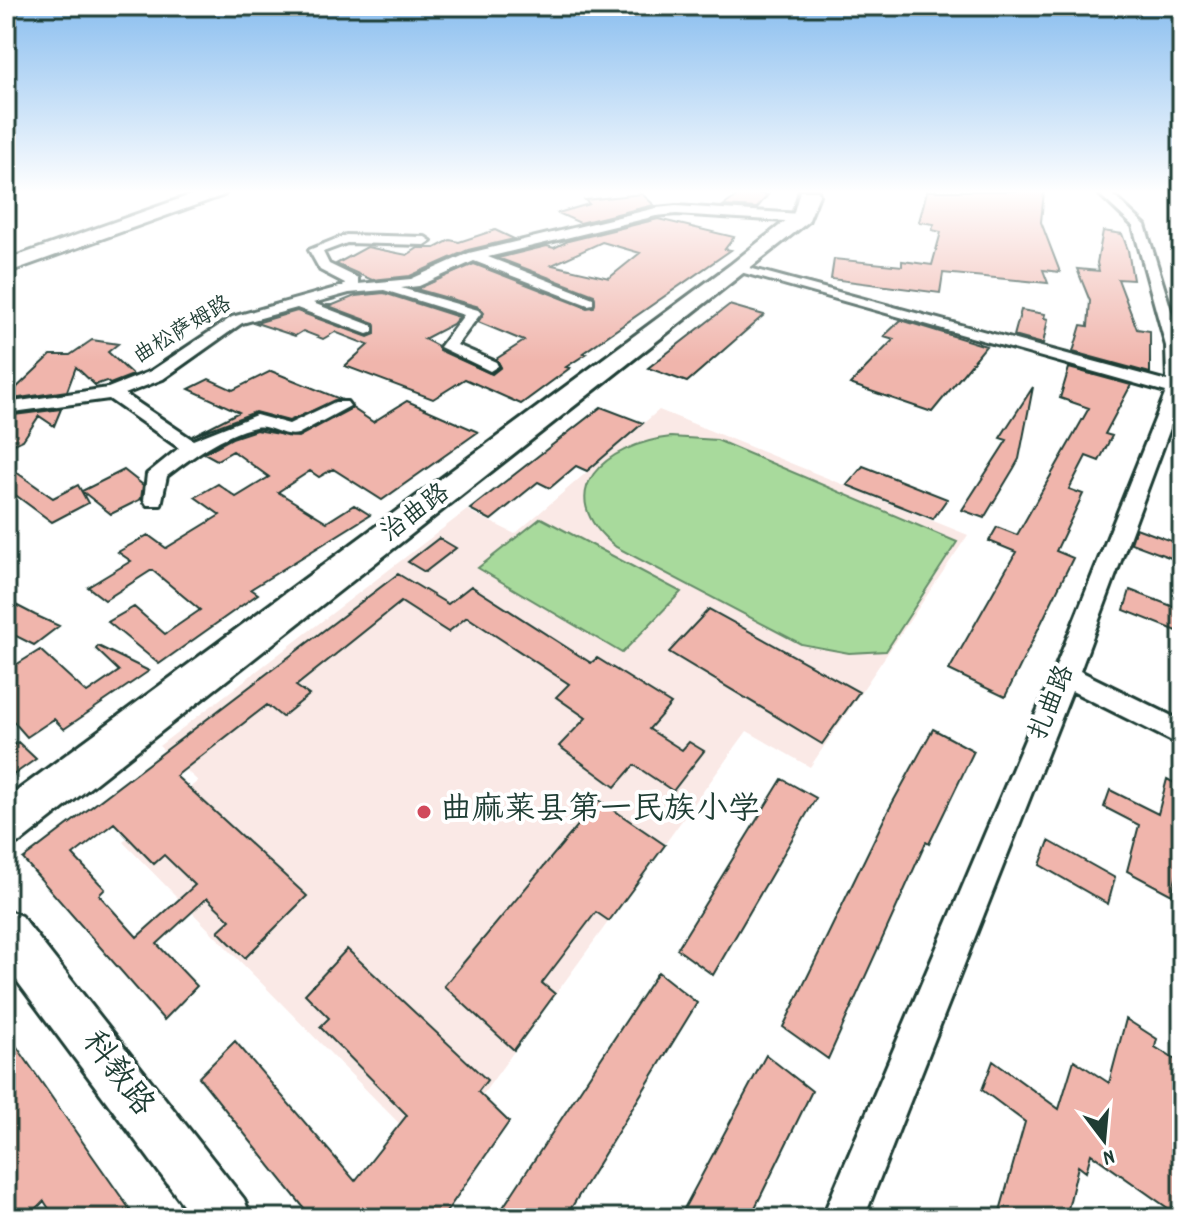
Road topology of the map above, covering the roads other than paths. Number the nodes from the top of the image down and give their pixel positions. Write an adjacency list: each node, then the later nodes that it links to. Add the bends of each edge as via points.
1 (59, 248): 9 (main road)
2 (321, 248): 12 (street, via 316,250 317,259 353,281)
3 (395, 248): 7 (street)
4 (508, 248): 8 (street, 曲松萨姆路)
5 (759, 248): 10 (main road, 治曲路)
6 (1146, 248): 16 (street, 扎曲路)
7 (402, 251)
8 (474, 256): 11 (street, 曲松萨姆路, via 414,283); 13 (street)
9 (6, 267)
10 (737, 269): 18 (street); 26 (main road, 治曲路)
11 (377, 285): 12 (street, 曲松萨姆路); 17 (street, via 473,313 448,347)
12 (348, 289): 19 (street, 曲松萨姆路, via 237,320 157,375)
13 (588, 301)
14 (301, 304): 15 (street)
15 (367, 329)
16 (1178, 347): 18 (street, 扎曲路)
17 (490, 366)
18 (1176, 389): 24 (street, 扎曲路)
19 (112, 393): 21 (street, 曲松萨姆路); 22 (street)
20 (341, 406): 22 (street, via 291,430 256,420)
21 (6, 408)
22 (191, 448): 23 (street, via 157,474)
23 (154, 500)
24 (1065, 676): 25 (street); 29 (street, 扎曲路)
25 (1182, 734)
26 (6, 826)
27 (6, 931): 28 (street, 科教路)
28 (225, 1218)
29 (843, 1218)

